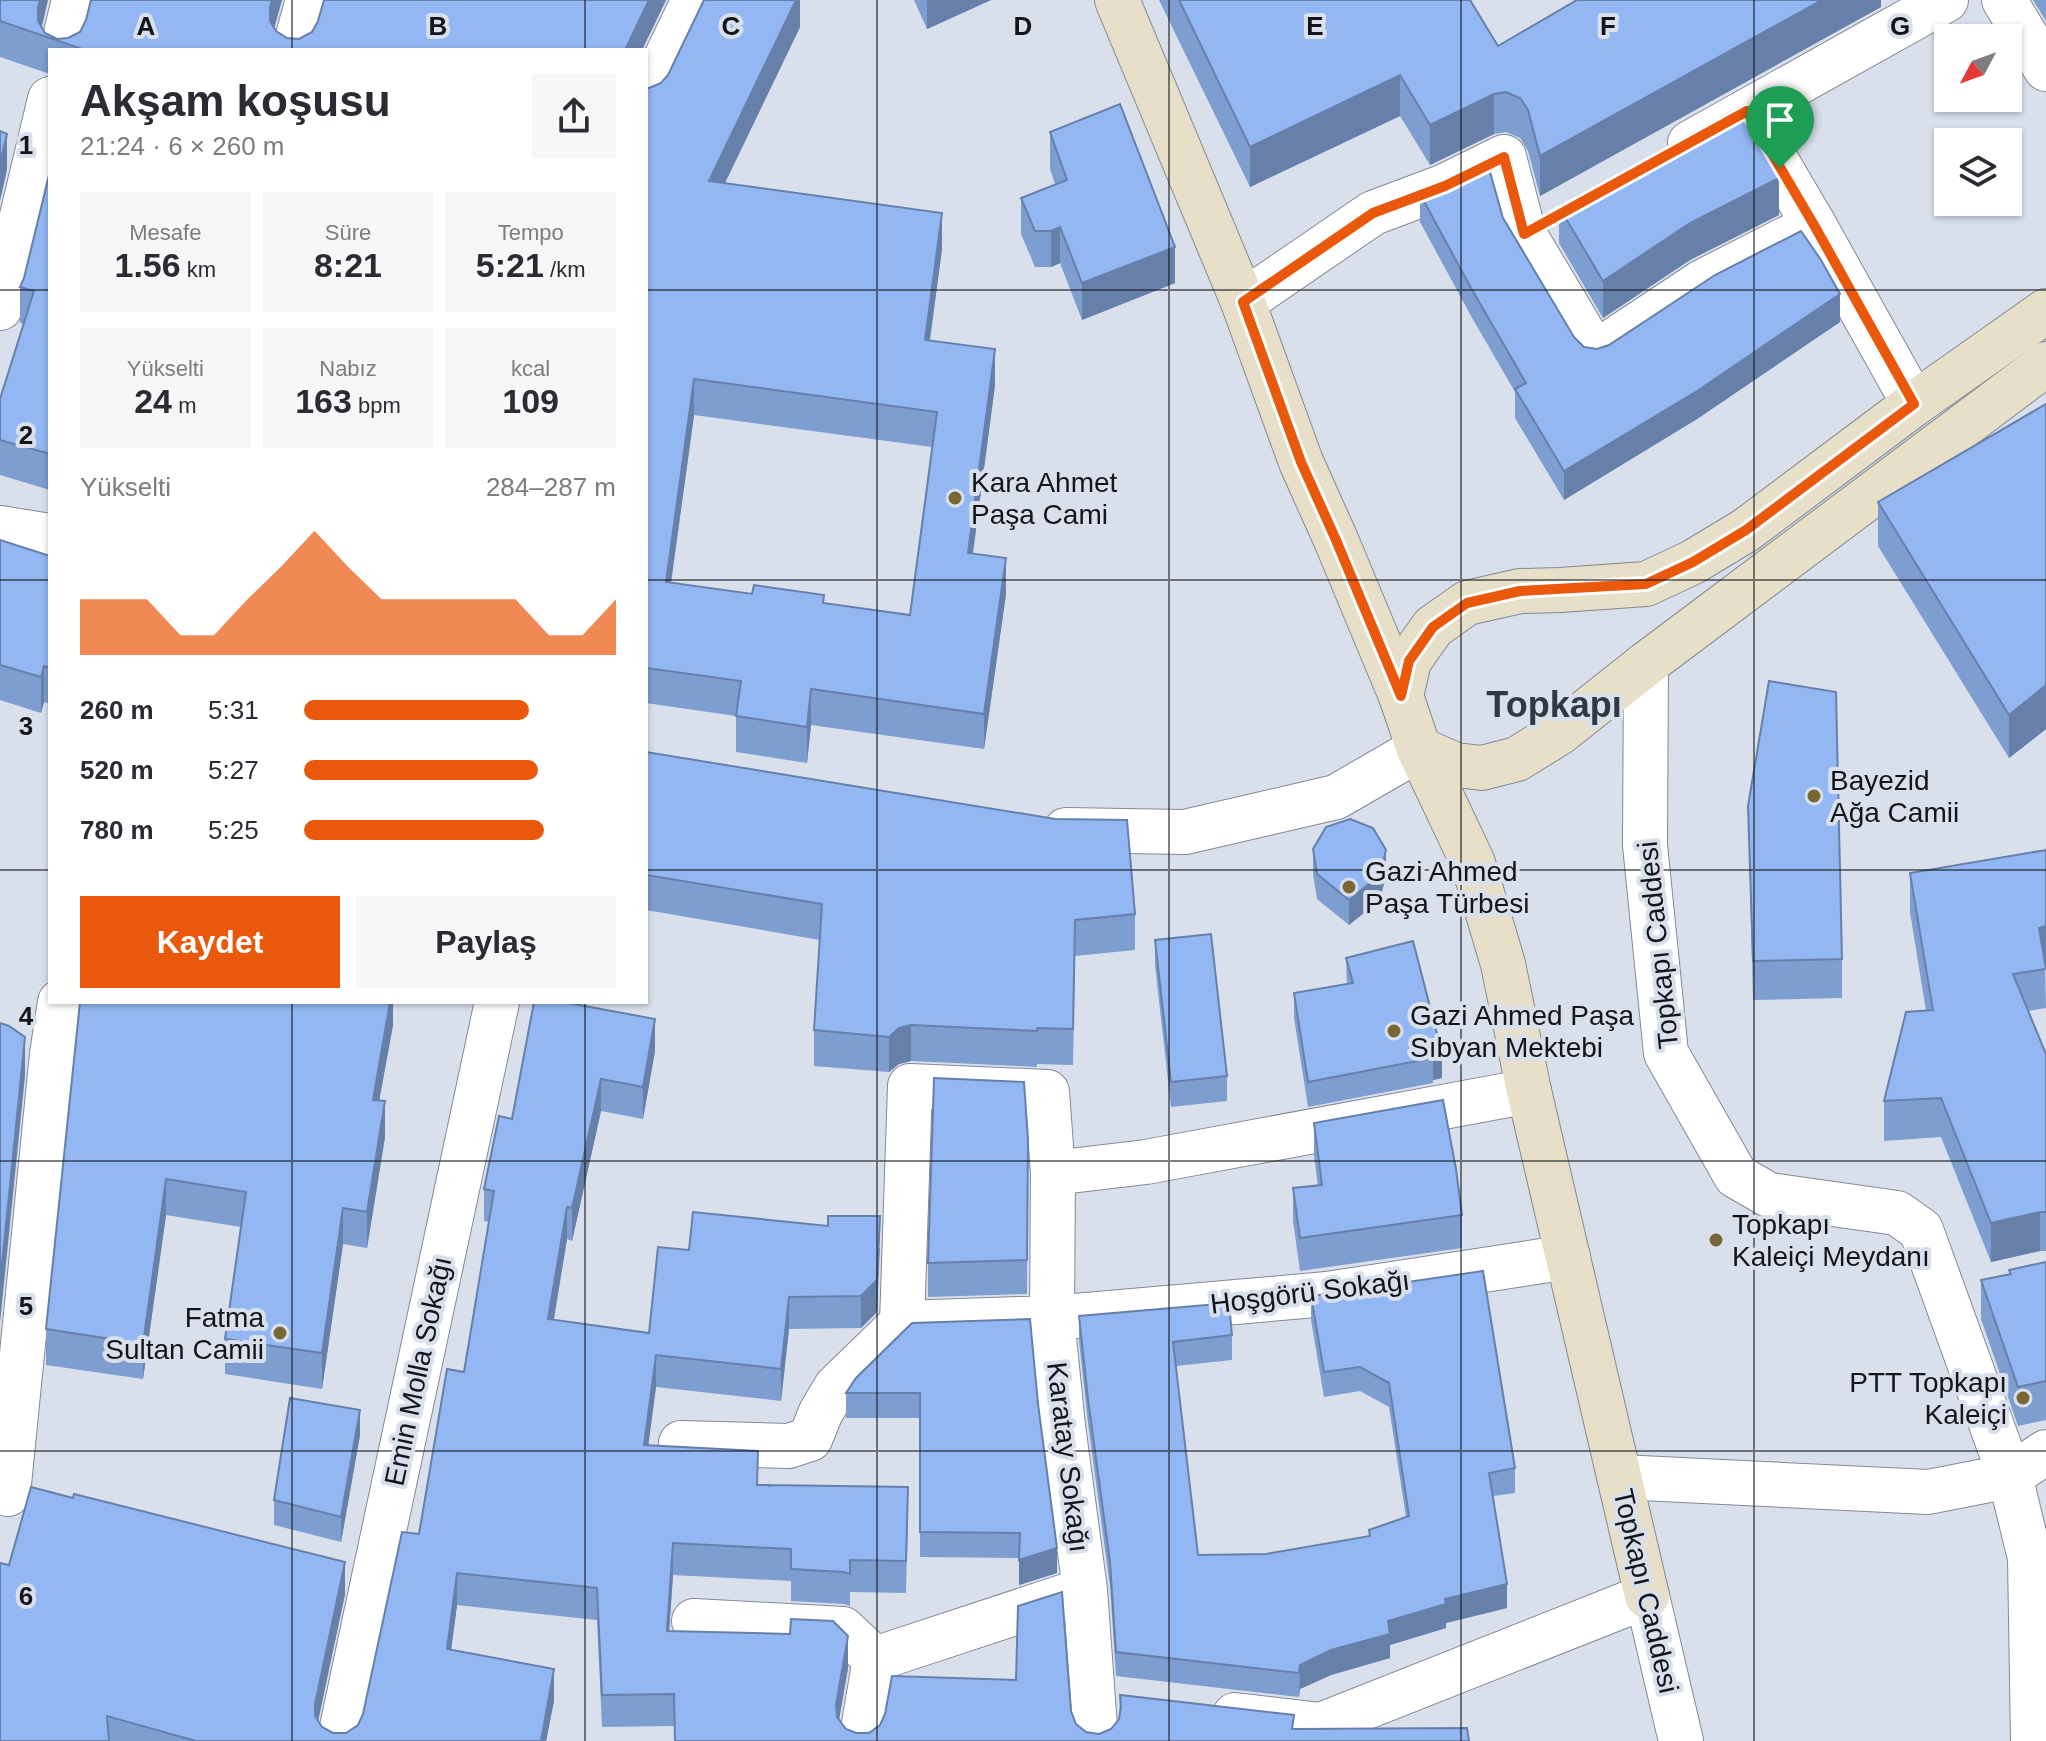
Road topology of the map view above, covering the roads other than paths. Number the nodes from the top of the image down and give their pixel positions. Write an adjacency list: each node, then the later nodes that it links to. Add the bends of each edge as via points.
1 (74, 0): 7 (street)
2 (308, 0): 8 (street)
3 (694, 0): 10 (street)
4 (1117, 0): 15 (street, Topkapı Caddesi)
5 (1946, 0): 12 (street)
6 (2004, 0): 9 (street)
7 (62, 48)
8 (295, 48)
9 (2046, 69)
10 (648, 95)
11 (48, 107): 16 (street)
12 (1747, 111): 13 (street); 14 (street)
13 (1649, 165)
14 (1814, 225): 15 (street, via 1702,282 1595,353 1504,157 1373,213); 19 (street)
15 (1243, 302): 23 (street, Topkapı Caddesi, via 1301,462)
16 (0, 308)
17 (2046, 311): 19 (street)
18 (2046, 364): 22 (street)
19 (1914, 404): 23 (street, via 1746,530 1646,584 1520,591 1467,603 1433,627 1409,661)
20 (0, 528): 21 (street)
21 (48, 536)
22 (1646, 664): 24 (street, via 1517,759 1482,768 1456,765); 32 (street, Topkapı Caddesi, via 1645,845 1666,1053 1736,1176 1769,1195 1897,1213 1921,1230)
23 (1401, 696): 24 (street, Topkapı Caddesi)
24 (1419, 749): 25 (street, via 1336,797 1185,832); 28 (street, Topkapı Caddesi, via 1473,863 1503,964)
25 (1029, 825)
26 (59, 1004): 39 (street, via 32,1047)
27 (497, 1004): 48 (street, Emin Molla Sokağı, via 358,1572)
28 (1529, 1091): 29 (street, via 1146,1162); 30 (street, Topkapı Caddesi)
29 (1053, 1173): 33 (street, Karatay Sokağı); 34 (street, Karatay Sokağı, via 1047,1092 910,1086)
30 (1568, 1257): 33 (street, Hoşgörü Sokağı, via 1327,1294); 38 (street, Topkapı Caddesi)
31 (1990, 1288): 32 (street)
32 (1947, 1298): 37 (street, Topkapı Caddesi)
33 (1052, 1318): 34 (street, Hoşgörü Sokağı); 40 (street, Karatay Sokağı)
34 (902, 1323): 35 (street, via 836,1387 810,1439 789,1446)
35 (681, 1443)
36 (2046, 1452): 37 (street)
37 (2010, 1476): 38 (street, via 1928,1492); 51 (street, Topkapı Caddesi, via 2030,1558)
38 (1620, 1477): 41 (street, Topkapı Caddesi)
39 (18, 1494)
40 (1085, 1590): 43 (street); 46 (street, Karatay Sokağı)
41 (1647, 1596): 47 (street); 50 (street, Topkapı Caddesi)
42 (694, 1621): 43 (street, via 843,1629)
43 (875, 1659): 49 (street)
44 (1139, 1705): 46 (street)
45 (1200, 1711): 47 (street)
46 (1095, 1720)
47 (1320, 1733)
48 (339, 1741)
49 (861, 1741)
50 (1681, 1741)
51 (2032, 1741): 52 (street)
52 (2045, 1741)

